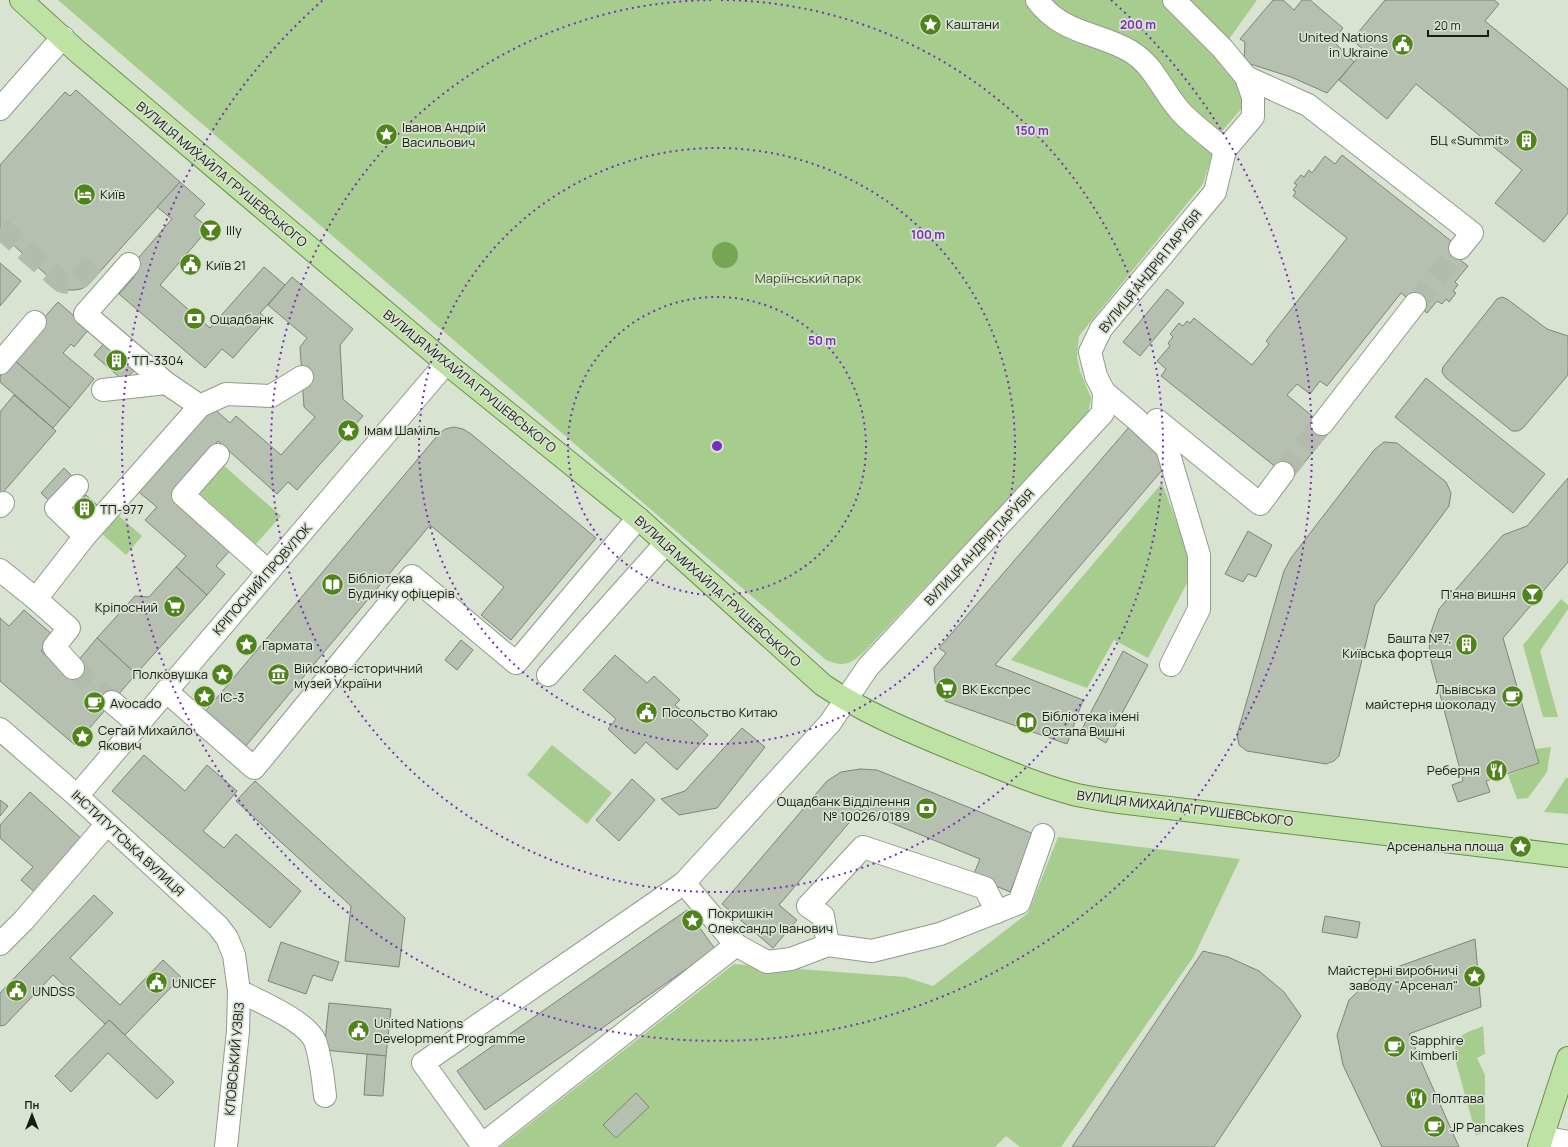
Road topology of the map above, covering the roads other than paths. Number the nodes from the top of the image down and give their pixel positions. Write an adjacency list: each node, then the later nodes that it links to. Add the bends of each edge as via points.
1 (21, 0): 4 (main road, ВУЛИЦЯ МИХАЙЛА ГРУШЕВСЬКОГО)
2 (1037, 0): 7 (street, via 1055,19 1071,28 1118,45 1138,56 1181,112)
3 (1174, 0): 5 (street, ВУЛИЦЯ АНДРІЯ ПАРУБІЯ)
4 (63, 37): 6 (street); 13 (main road, ВУЛИЦЯ МИХАЙЛА ГРУШЕВСЬКОГО)
5 (1246, 77): 7 (street, ВУЛИЦЯ АНДРІЯ ПАРУБІЯ, via 1253,97 1253,117); 8 (street, via 1308,105 1472,233)
6 (0, 109)
7 (1225, 150): 16 (street, ВУЛИЦЯ АНДРІЯ ПАРУБІЯ, via 1215,192 1101,329 1090,352)
8 (1460, 248)
9 (129, 264): 15 (street, via 84,314)
10 (1415, 304): 19 (street)
11 (35, 322): 12 (street)
12 (0, 363)
13 (446, 363): 23 (main road, ВУЛИЦЯ МИХАЙЛА ГРУШЕВСЬКОГО); 27 (street, КРІПОСНИЙ ПРОВУЛОК)
14 (302, 377): 18 (street, via 271,396 226,394)
15 (166, 383): 17 (street); 18 (street)
16 (1100, 384): 21 (street, via 1110,382 1260,504); 29 (street, via 1167,448 1199,555 1199,610); 33 (street, ВУЛИЦЯ АНДРІЯ ПАРУБІЯ, via 1103,413 868,667)
17 (103, 390)
18 (200, 406): 24 (street)
19 (1322, 424)
20 (218, 455): 27 (street, via 183,495)
21 (1283, 473)
22 (77, 486): 24 (street, via 56,508)
23 (638, 518): 25 (main road, ВУЛИЦЯ МИХАЙЛА ГРУШЕВСЬКОГО); 32 (street, via 516,663 412,576 254,768)
24 (85, 536): 28 (street)
25 (666, 544): 31 (street); 33 (main road, ВУЛИЦЯ МИХАЙЛА ГРУШЕВСЬКОГО, via 823,685)
26 (0, 570): 28 (street)
27 (268, 571): 32 (street, КРІПОСНИЙ ПРОВУЛОК)
28 (36, 598): 30 (street, via 69,628 54,647)
29 (1170, 665)
30 (73, 668)
31 (548, 675)
32 (166, 691): 35 (street, КРІПОСНИЙ ПРОВУЛОК)
33 (846, 700): 40 (main road, ВУЛИЦЯ МИХАЙЛА ГРУШЕВСЬКОГО, via 930,740 1035,782 1077,795); 41 (street, ВУЛИЦЯ АНДРІЯ ПАРУБІЯ, via 830,723)
34 (112, 702): 35 (street)
35 (138, 724): 37 (street, КРІПОСНИЙ ПРОВУЛОК)
36 (0, 730): 37 (street, ІНСТИТУТСЬКА ВУЛИЦЯ)
37 (77, 796): 38 (street, ІНСТИТУТСЬКА ВУЛИЦЯ)
38 (107, 824): 43 (street); 46 (street, ІНСТИТУТСЬКА ВУЛИЦЯ, via 218,926 227,938 234,955)
39 (1043, 835): 42 (street, via 1019,903)
40 (1568, 856)
41 (684, 883): 45 (street); 45 (street, ВУЛИЦЯ АНДРІЯ ПАРУБІЯ, via 423,1063 482,1145)
42 (996, 912): 44 (street, via 940,934 872,951); 44 (street, via 985,888 863,848 808,906 823,916)
43 (0, 944)
44 (828, 945): 45 (street, via 791,959 766,962)
45 (736, 946)
46 (238, 980): 48 (street, via 306,1029 314,1040 319,1054); 51 (street, КЛОВСЬКИЙ УЗВІЗ, via 237,1038)
47 (1568, 1058): 49 (main road)
48 (325, 1096)
49 (1541, 1142): 50 (street)
50 (1568, 1142)
51 (226, 1147)

